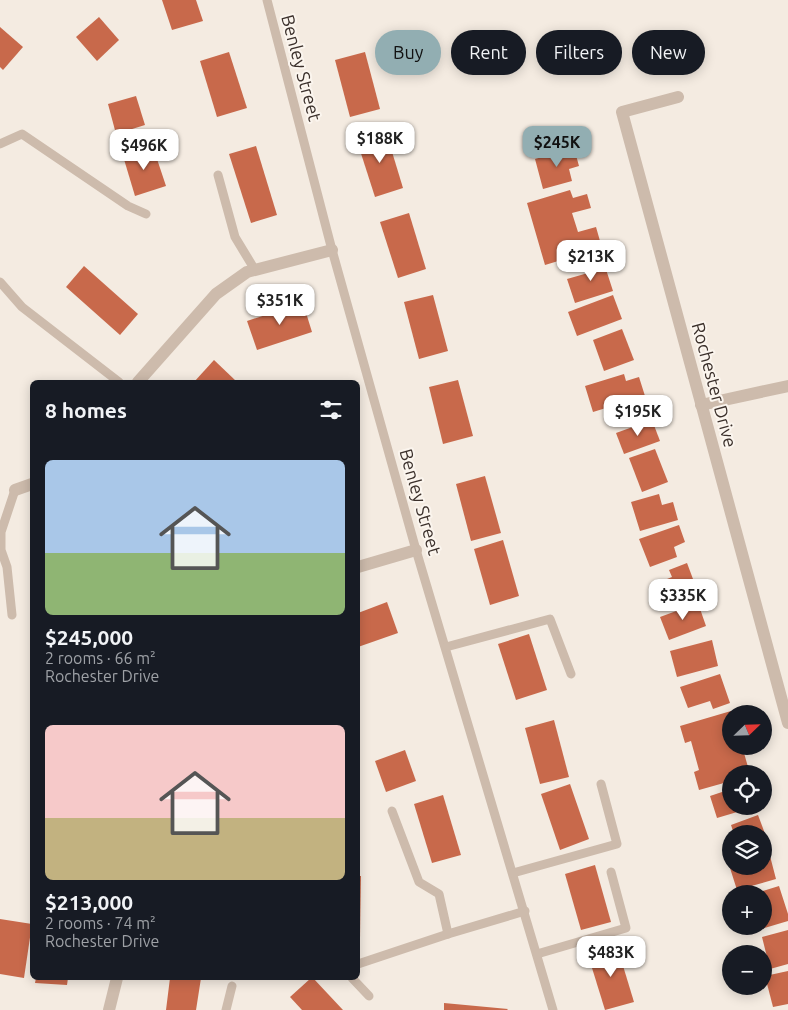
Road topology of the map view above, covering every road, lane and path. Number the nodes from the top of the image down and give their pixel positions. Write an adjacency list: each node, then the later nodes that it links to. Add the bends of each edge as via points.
1 (267, 0): 6 (lane, Benley Street)
2 (678, 97): 12 (street, Rochester Drive, via 622,112)
3 (0, 144): 5 (lane, via 22,134 128,206)
4 (218, 175): 7 (lane, via 235,237)
5 (146, 214)
6 (332, 250): 7 (street); 15 (lane, Benley Street)
7 (255, 270): 10 (street, via 216,294)
8 (0, 282): 9 (lane, via 22,307)
9 (116, 380)
10 (140, 380)
11 (788, 386): 12 (street)
12 (701, 405): 20 (street, Rochester Drive)
13 (30, 485): 14 (street)
14 (15, 490): 17 (lane, via 1,532)
15 (416, 550): 16 (street); 18 (lane, Benley Street)
16 (360, 566)
17 (12, 615)
18 (446, 647): 19 (lane, via 550,618); 25 (lane, Benley Street)
19 (571, 674)
20 (786, 707): 21 (street, Rochester Drive)
21 (788, 723)
22 (601, 784): 25 (lane, via 618,844)
23 (392, 810): 27 (lane, via 420,882 439,894)
24 (611, 872): 28 (lane, via 626,928)
25 (513, 873): 26 (lane, Benley Street)
26 (524, 911): 27 (lane); 28 (lane, Benley Street)
27 (448, 934): 29 (lane)
28 (537, 954): 36 (lane, Benley Street)
29 (360, 963)
30 (116, 980): 34 (street)
31 (354, 980): 33 (lane)
32 (232, 986): 35 (lane)
33 (369, 996)
34 (109, 1010)
35 (226, 1010)
36 (553, 1010)

